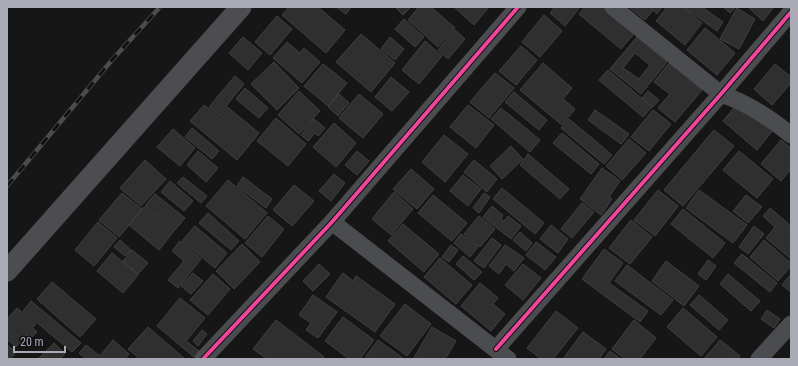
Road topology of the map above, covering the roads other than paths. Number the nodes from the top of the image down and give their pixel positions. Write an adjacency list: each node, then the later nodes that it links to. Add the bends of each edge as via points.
1 (241, 7): 8 (main road)
2 (518, 7): 7 (street)
3 (613, 7): 5 (street)
4 (791, 12): 5 (street)
5 (721, 94): 6 (street, via 740,101 770,118); 10 (street)
6 (791, 134)
7 (332, 222): 10 (street); 11 (street)
8 (7, 271)
9 (791, 324): 12 (street)
10 (502, 354)
11 (203, 359)
12 (759, 359)

